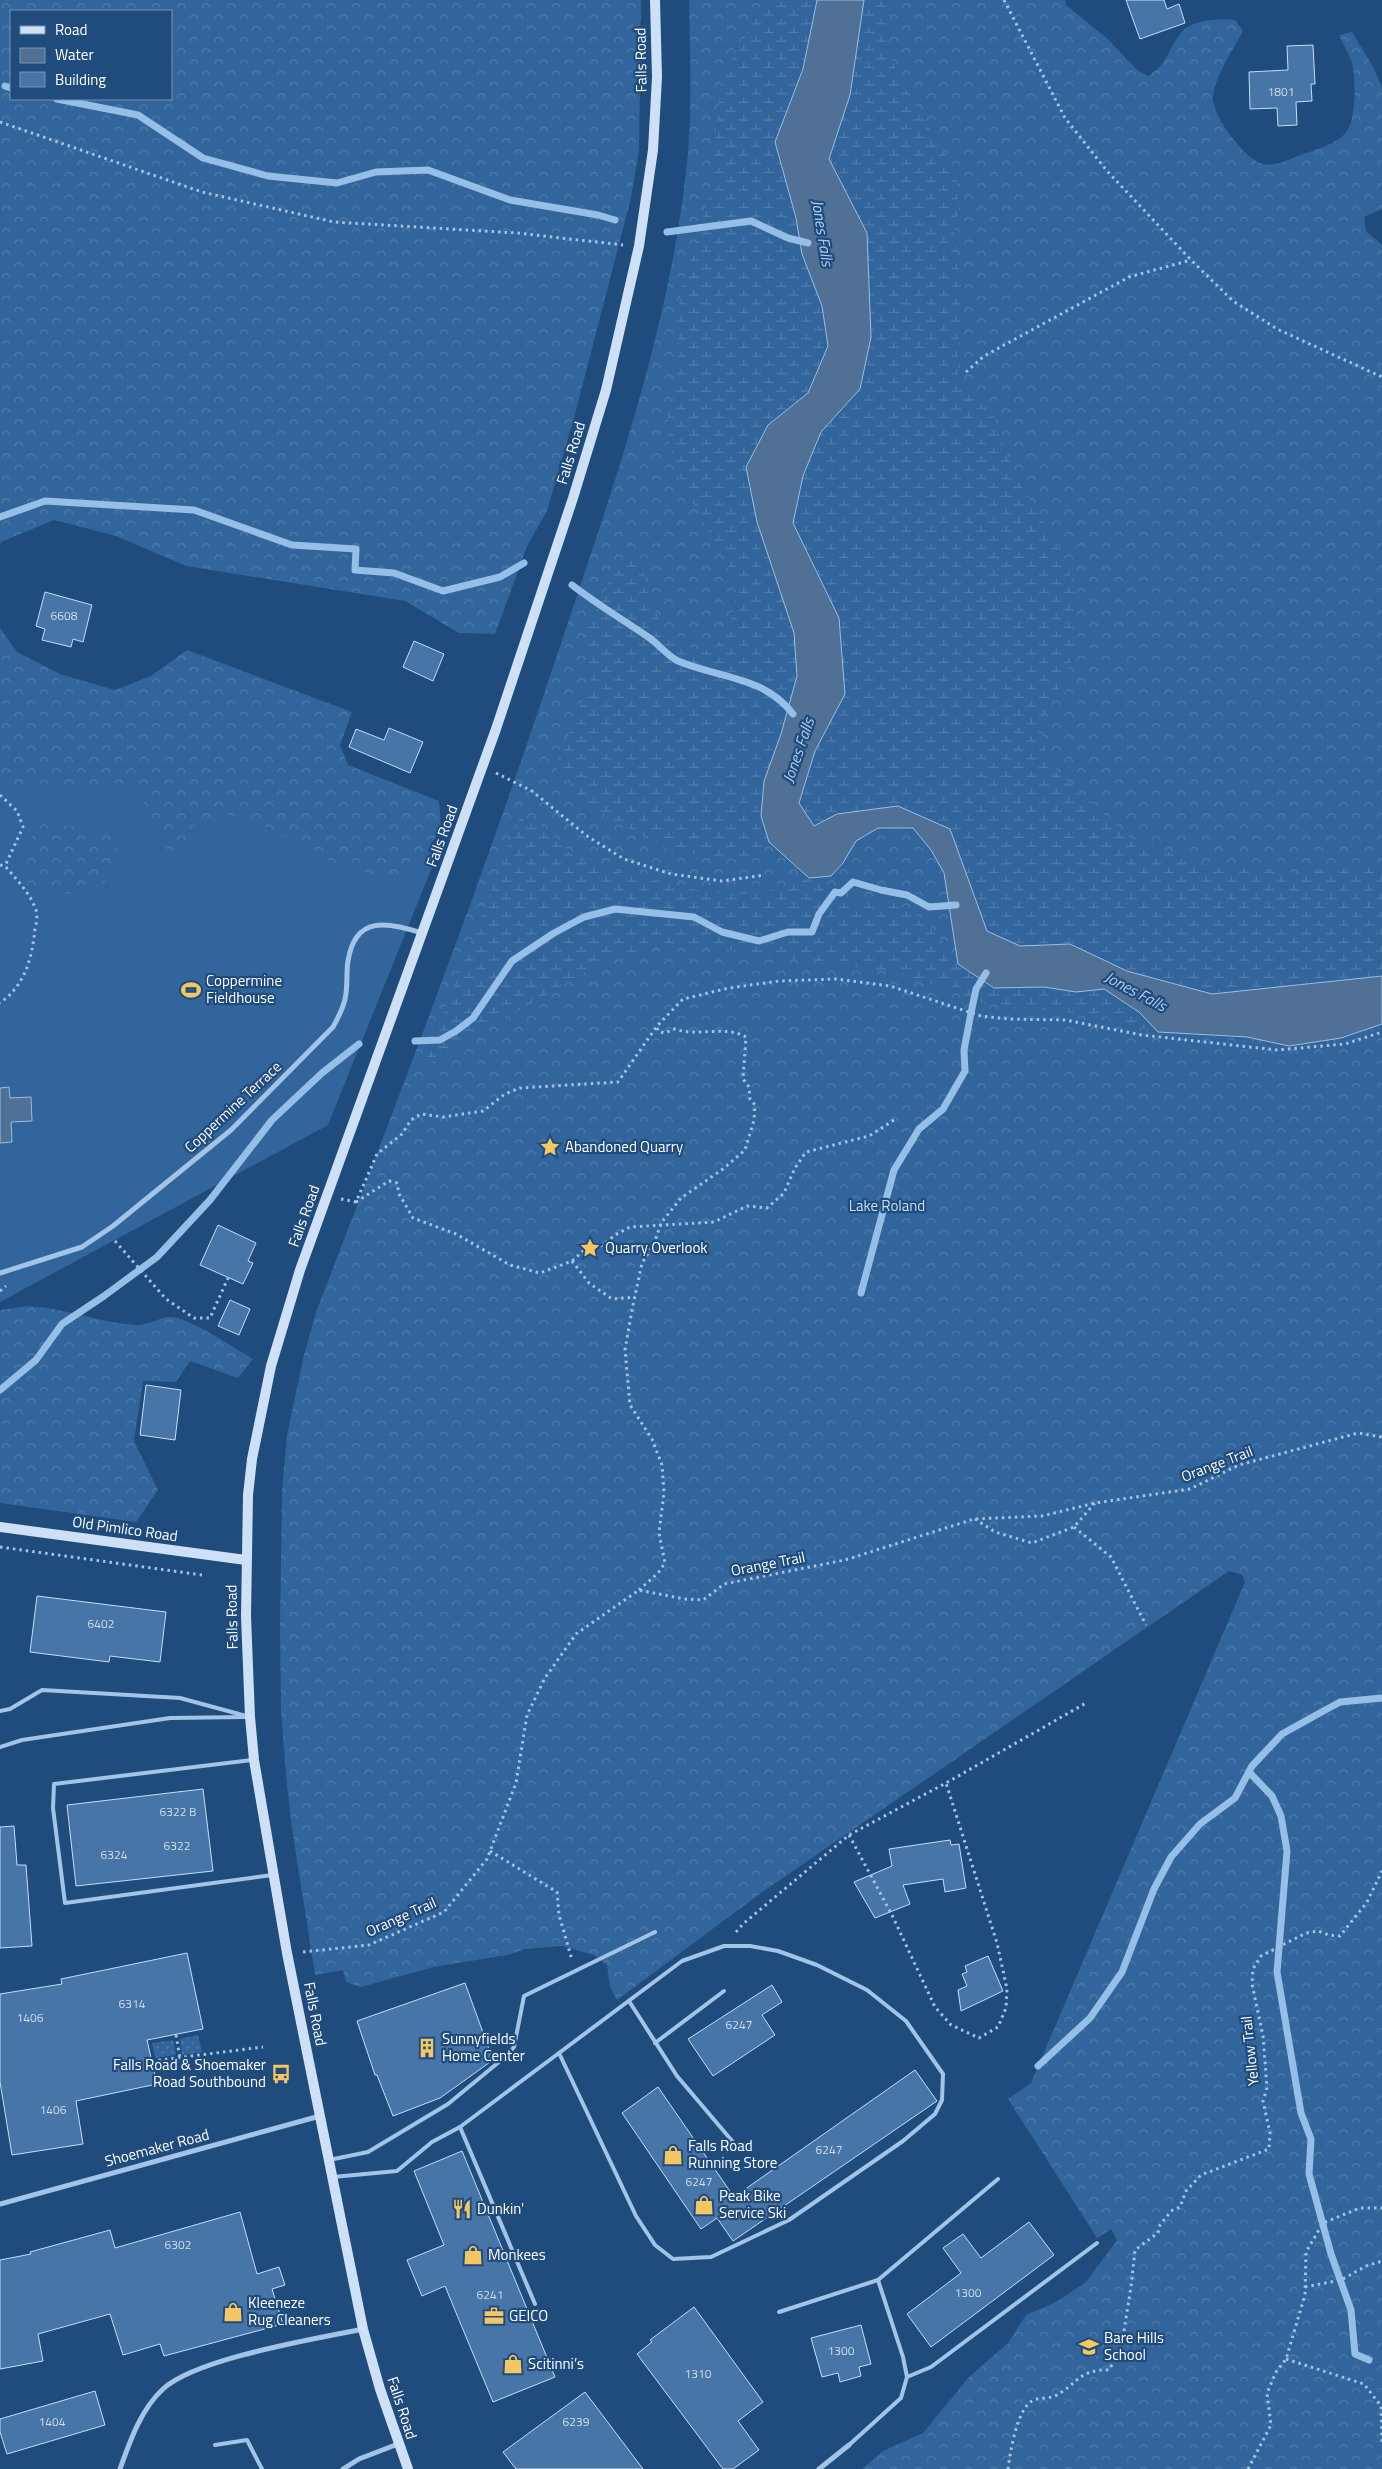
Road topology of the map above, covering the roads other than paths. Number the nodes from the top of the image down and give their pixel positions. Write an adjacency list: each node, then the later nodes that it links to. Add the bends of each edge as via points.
1 (654, 0): 2 (main road, Falls Road, via 655,122 639,246 606,390 483,766)
2 (422, 933): 3 (street, Coppermine Terrace, via 393,924 375,925 360,933 351,947 345,999 333,1027 231,1130 82,1247); 5 (main road, Falls Road, via 300,1270 270,1366 252,1459)
3 (0, 1273)
4 (0, 1527): 5 (main road, Old Pimlico Road)
5 (246, 1560): 7 (main road, Falls Road)
6 (0, 1711): 7 (lane, via 10,1709 42,1690 180,1698)
7 (250, 1717): 8 (lane, via 170,1718 22,1740); 9 (main road, Falls Road)
8 (0, 1747)
9 (254, 1760): 10 (main road, Falls Road); 10 (lane, via 54,1784 53,1808 65,1904)
10 (273, 1875): 16 (main road, Falls Road)
11 (654, 1932): 19 (lane, via 524,1996 514,2047 448,2104 368,2152)
12 (724, 1991): 14 (lane)
13 (629, 2001): 14 (lane); 15 (lane); 15 (lane, via 682,1961 724,1946 778,1951 817,1965 867,1990 906,2021 943,2074 942,2100 935,2114 903,2141 789,2220 711,2257 673,2259 655,2245 636,2216)
14 (655, 2043): 18 (lane, via 677,2076)
15 (559, 2053): 17 (lane)
16 (320, 2116): 19 (main road, Falls Road); 22 (street, Shoemaker Road)
17 (460, 2127): 20 (lane, via 432,2142 397,2171); 25 (lane)
18 (732, 2142)
19 (329, 2160): 20 (main road, Falls Road)
20 (333, 2177): 27 (main road, Falls Road)
21 (998, 2179): 24 (lane)
22 (0, 2204)
23 (1097, 2243): 28 (lane, via 931,2367)
24 (878, 2280): 26 (lane); 28 (lane)
25 (535, 2304)
26 (779, 2312)
27 (363, 2329): 29 (main road, Falls Road); 32 (street, via 204,2367 177,2379 163,2389 149,2406 131,2439)
28 (907, 2377): 31 (lane, via 901,2398)
29 (398, 2444): 34 (street); 35 (main road, Falls Road)
30 (215, 2445): 33 (lane, via 247,2440)
31 (849, 2445): 36 (street)
32 (120, 2469)
33 (262, 2469)
34 (343, 2469)
35 (408, 2469)
36 (819, 2469)

